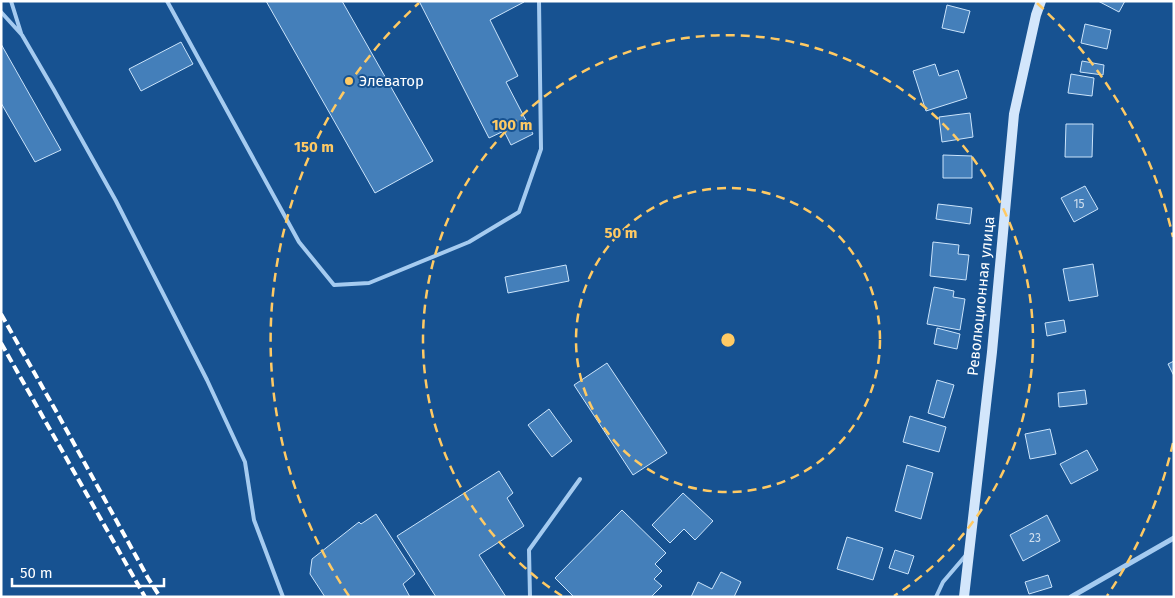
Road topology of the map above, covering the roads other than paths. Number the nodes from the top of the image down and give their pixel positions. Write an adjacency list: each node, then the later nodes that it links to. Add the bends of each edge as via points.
1 (11, 1): 6 (lane)
2 (166, 1): 3 (lane, via 299,242 334,285 370,283 469,242 519,212 542,149)
3 (539, 1)
4 (1041, 1): 9 (main road, Революционная улица, via 1014,114)
5 (1, 12): 6 (lane)
6 (22, 35): 10 (lane, via 116,201 242,454 254,520)
7 (580, 479): 11 (lane, via 529,550)
8 (1174, 538): 14 (street)
9 (969, 552): 12 (lane, via 943,582); 13 (main road, Революционная улица)
10 (283, 597)
11 (530, 597)
12 (936, 597)
13 (964, 597)
14 (1071, 597)

